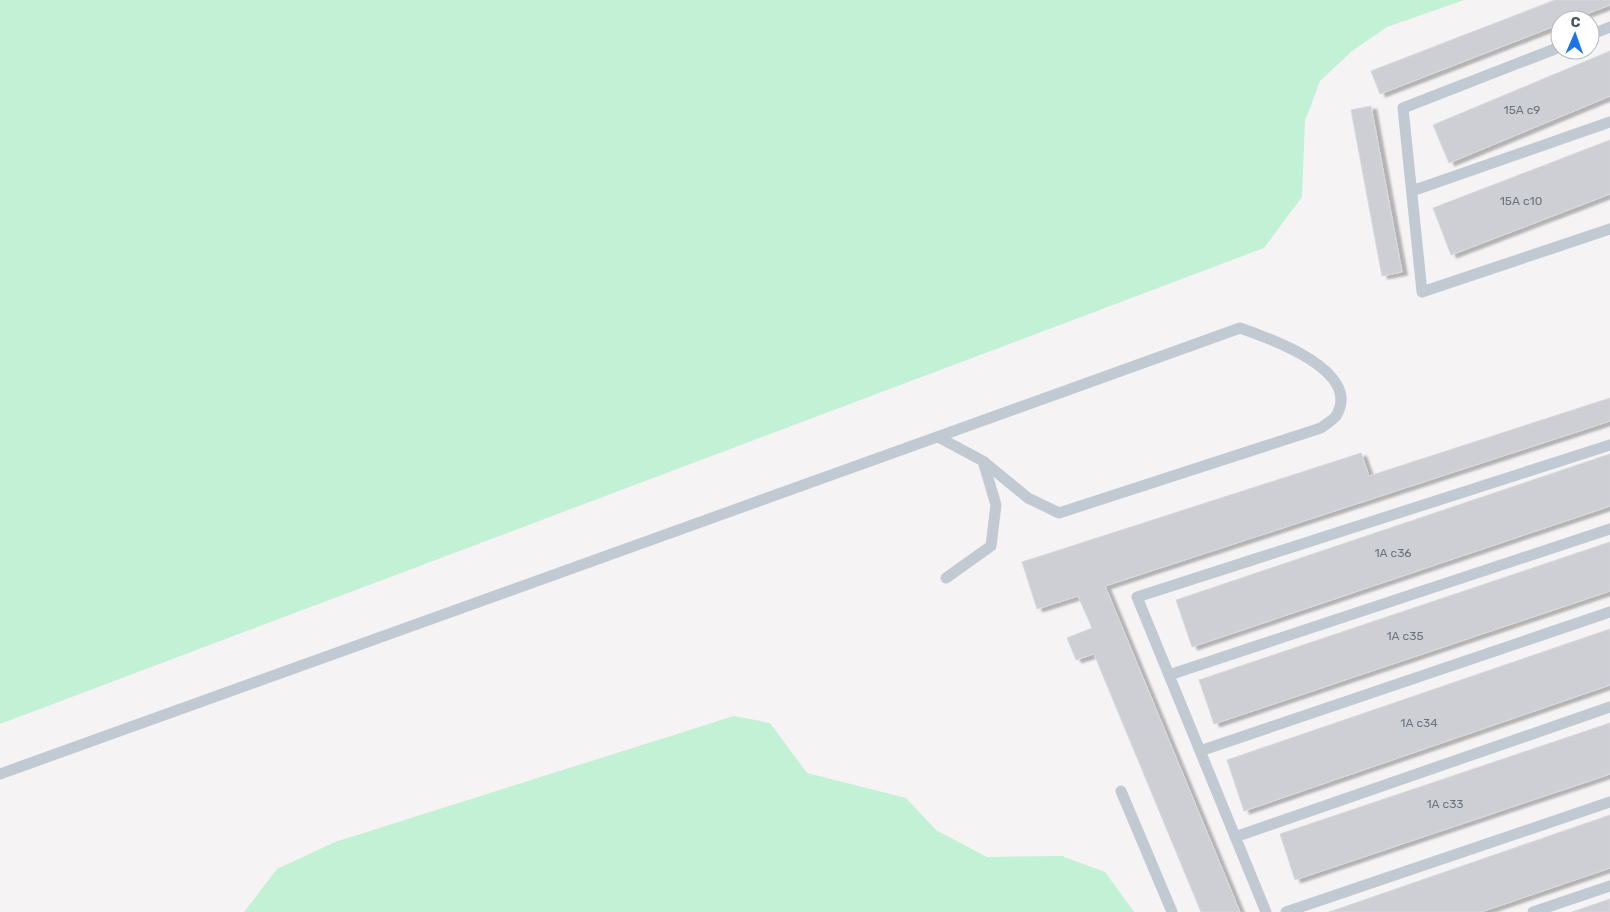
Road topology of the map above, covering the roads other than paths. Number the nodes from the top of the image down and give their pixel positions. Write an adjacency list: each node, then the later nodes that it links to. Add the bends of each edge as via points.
1 (1550, 51): 3 (lane, via 1403,108)
2 (1610, 122): 3 (lane)
3 (1412, 191): 4 (lane, via 1422,292)
4 (1610, 229)
5 (938, 437): 7 (lane); 7 (lane, via 1240,328 1283,343 1334,377 1341,401 1336,416 1321,428 1059,513 1028,498); 14 (lane)
6 (1610, 445): 11 (lane, via 1137,596)
7 (983, 460): 9 (lane, via 996,505 991,546)
8 (1610, 530): 11 (lane)
9 (946, 578)
10 (1610, 612): 13 (lane)
11 (1169, 675): 13 (lane)
12 (1610, 707): 17 (lane)
13 (1200, 751): 17 (lane)
14 (0, 774)
15 (1121, 790): 19 (lane)
16 (1610, 802): 21 (lane)
17 (1235, 837): 20 (lane)
18 (1610, 886): 22 (lane)
19 (1172, 912)
20 (1266, 912)
21 (1286, 912)
22 (1533, 912)

